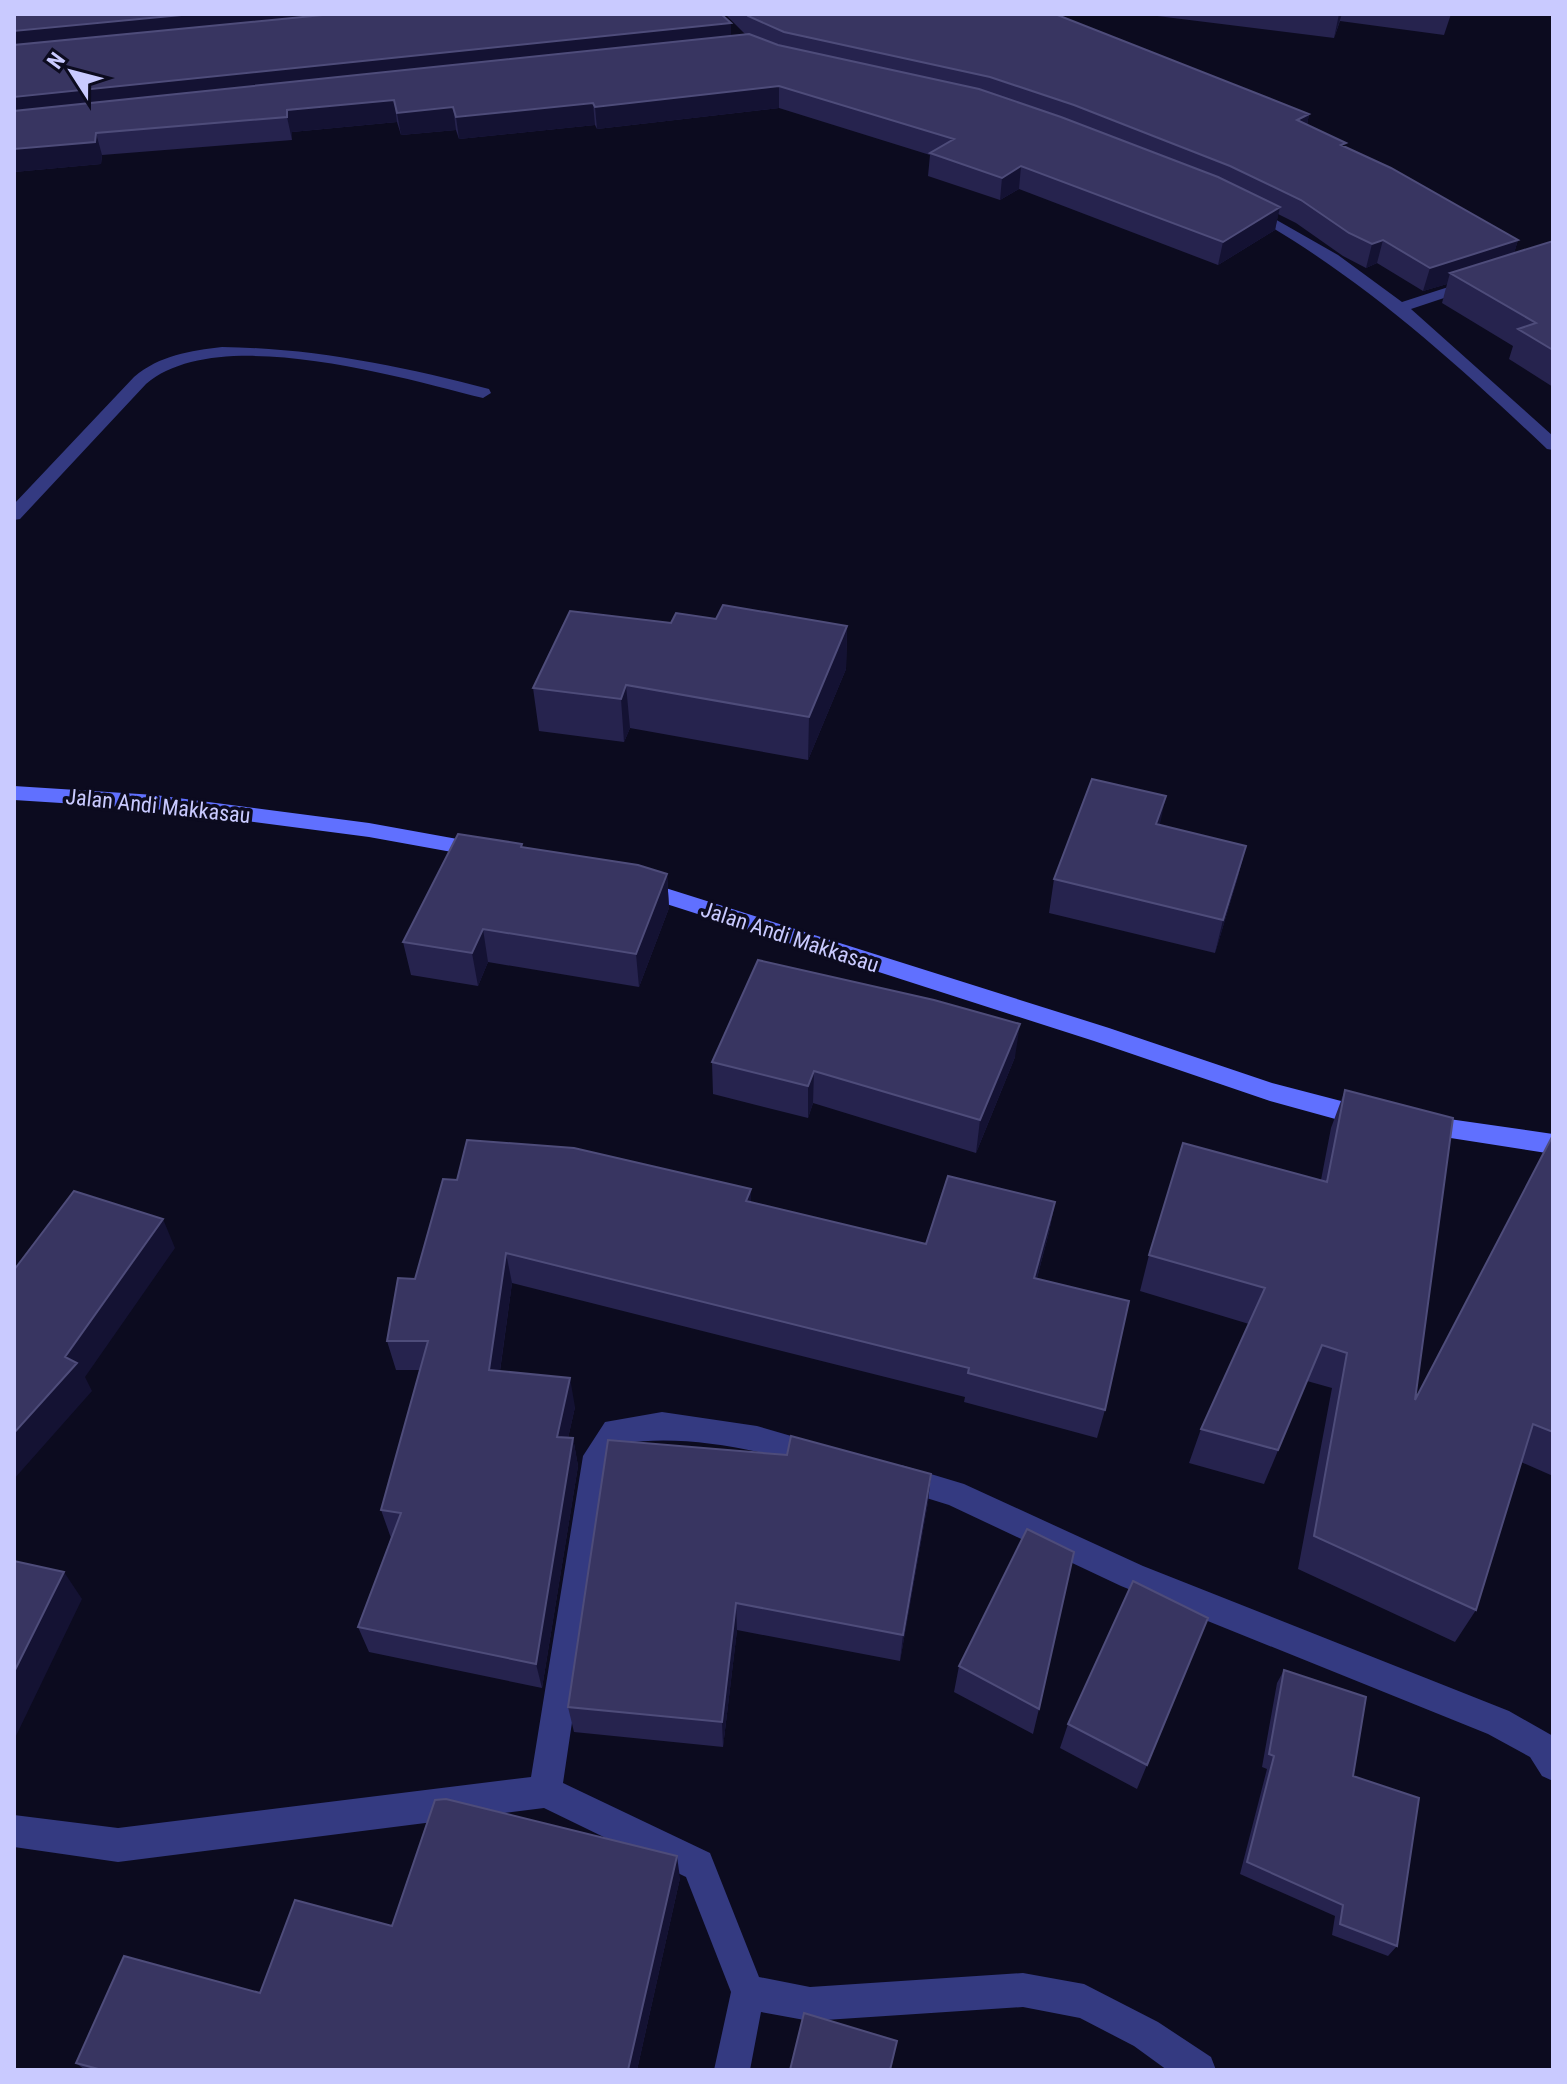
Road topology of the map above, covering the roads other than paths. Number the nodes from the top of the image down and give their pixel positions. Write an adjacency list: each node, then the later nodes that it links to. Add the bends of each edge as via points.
1 (1234, 201): 3 (street, via 1302,237)
2 (1492, 277): 3 (street)
3 (1401, 307): 5 (street)
4 (483, 393): 6 (street, via 405,372 268,352 216,349 176,357 153,369 126,394)
5 (1553, 445)
6 (14, 515)
7 (14, 793): 8 (street, Jalan Andi Makkasau, via 155,802 369,830)
8 (507, 855)
9 (614, 879): 10 (street, Jalan Andi Makkasau, via 1270,1092 1394,1122)
10 (1553, 1144)
11 (848, 1464): 14 (street, via 757,1439 662,1425 615,1431 597,1456)
12 (878, 1472): 13 (street, via 954,1493 1132,1576 1498,1722 1541,1746)
13 (1553, 1765)
14 (545, 1792): 15 (street, via 118,1845); 16 (street, via 698,1865)
15 (14, 1831)
16 (748, 1992): 17 (street); 18 (street, via 810,2004 1023,1990 1084,2001)
17 (732, 2070)
18 (1198, 2070)

